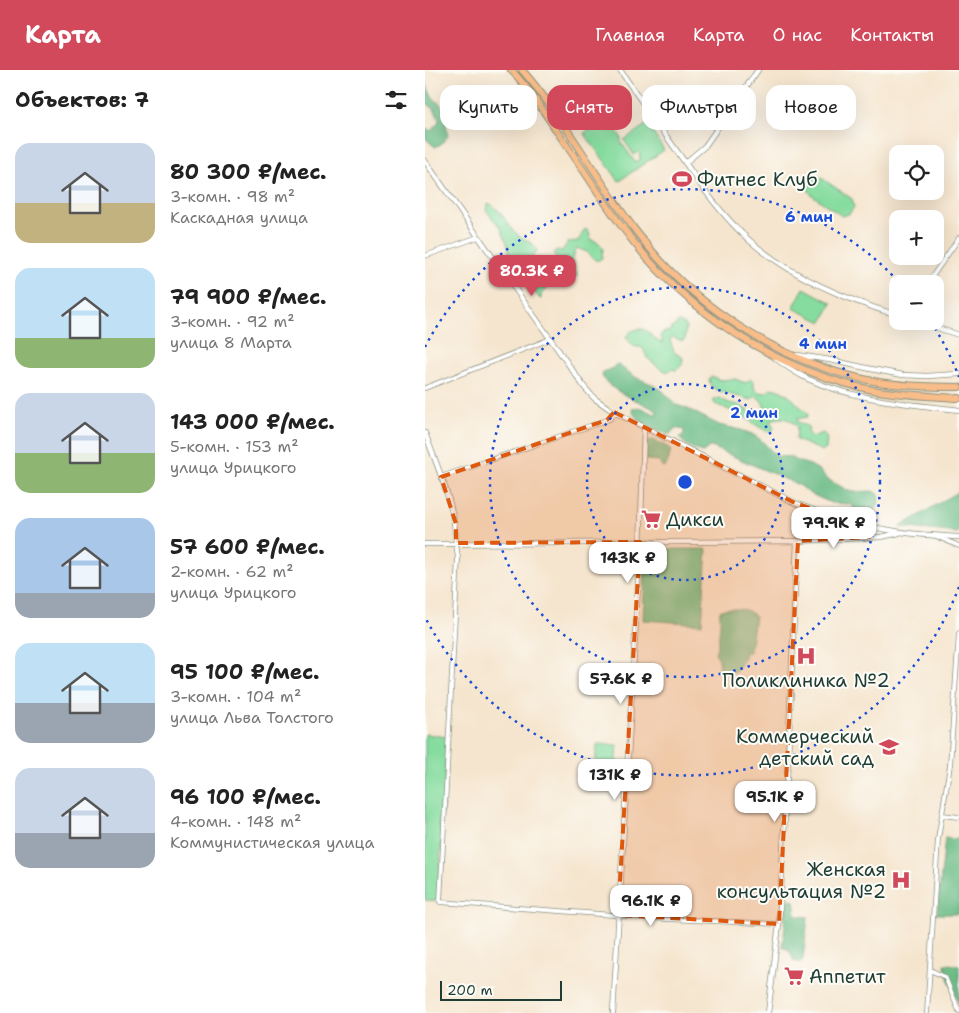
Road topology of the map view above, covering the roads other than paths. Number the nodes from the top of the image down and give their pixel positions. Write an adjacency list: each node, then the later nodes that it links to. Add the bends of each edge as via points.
1 (511, 70): 15 (highway, via 535,98 627,233 654,266 697,306)
2 (522, 70): 16 (highway, via 634,228 663,263 725,316)
3 (620, 70): 6 (street)
4 (758, 70): 6 (street, via 715,134)
5 (425, 161): 7 (street)
6 (685, 163): 11 (street, via 729,219 770,256 819,286)
7 (479, 237): 9 (street); 14 (street)
8 (959, 238): 10 (street)
9 (425, 256)
10 (933, 275)
11 (889, 313)
12 (944, 330): 13 (street)
13 (959, 335)
14 (550, 338): 19 (street); 22 (street, via 585,388)
15 (763, 350): 20 (highway, via 801,368 873,390); 21 (street, via 806,378 831,387)
16 (788, 353): 17 (street, via 903,375); 18 (highway, via 848,375 902,385)
17 (959, 374)
18 (959, 387)
19 (425, 388)
20 (959, 398)
21 (959, 410)
22 (614, 412): 23 (street); 25 (street, via 607,420)
23 (644, 427): 26 (street, via 795,503 836,519); 32 (street)
24 (425, 433): 25 (street)
25 (441, 477): 33 (street, via 455,524)
26 (869, 526): 27 (street); 29 (street, via 874,532)
27 (901, 532): 28 (street); 29 (street)
28 (933, 535): 30 (street); 35 (street)
29 (869, 537): 31 (street)
30 (959, 537)
31 (797, 541): 32 (street); 40 (street)
32 (640, 542): 33 (street); 39 (street)
33 (456, 543): 34 (street); 39 (street, via 458,558 439,902)
34 (425, 544)
35 (959, 546)
36 (959, 633): 37 (street, via 950,765)
37 (942, 815): 38 (street); 41 (street, via 935,870)
38 (959, 817)
39 (618, 915): 40 (street); 43 (street)
40 (779, 924): 44 (street)
41 (930, 970): 42 (street, via 945,977); 45 (street)
42 (959, 1011)
43 (613, 1013)
44 (768, 1013)
45 (927, 1013)

